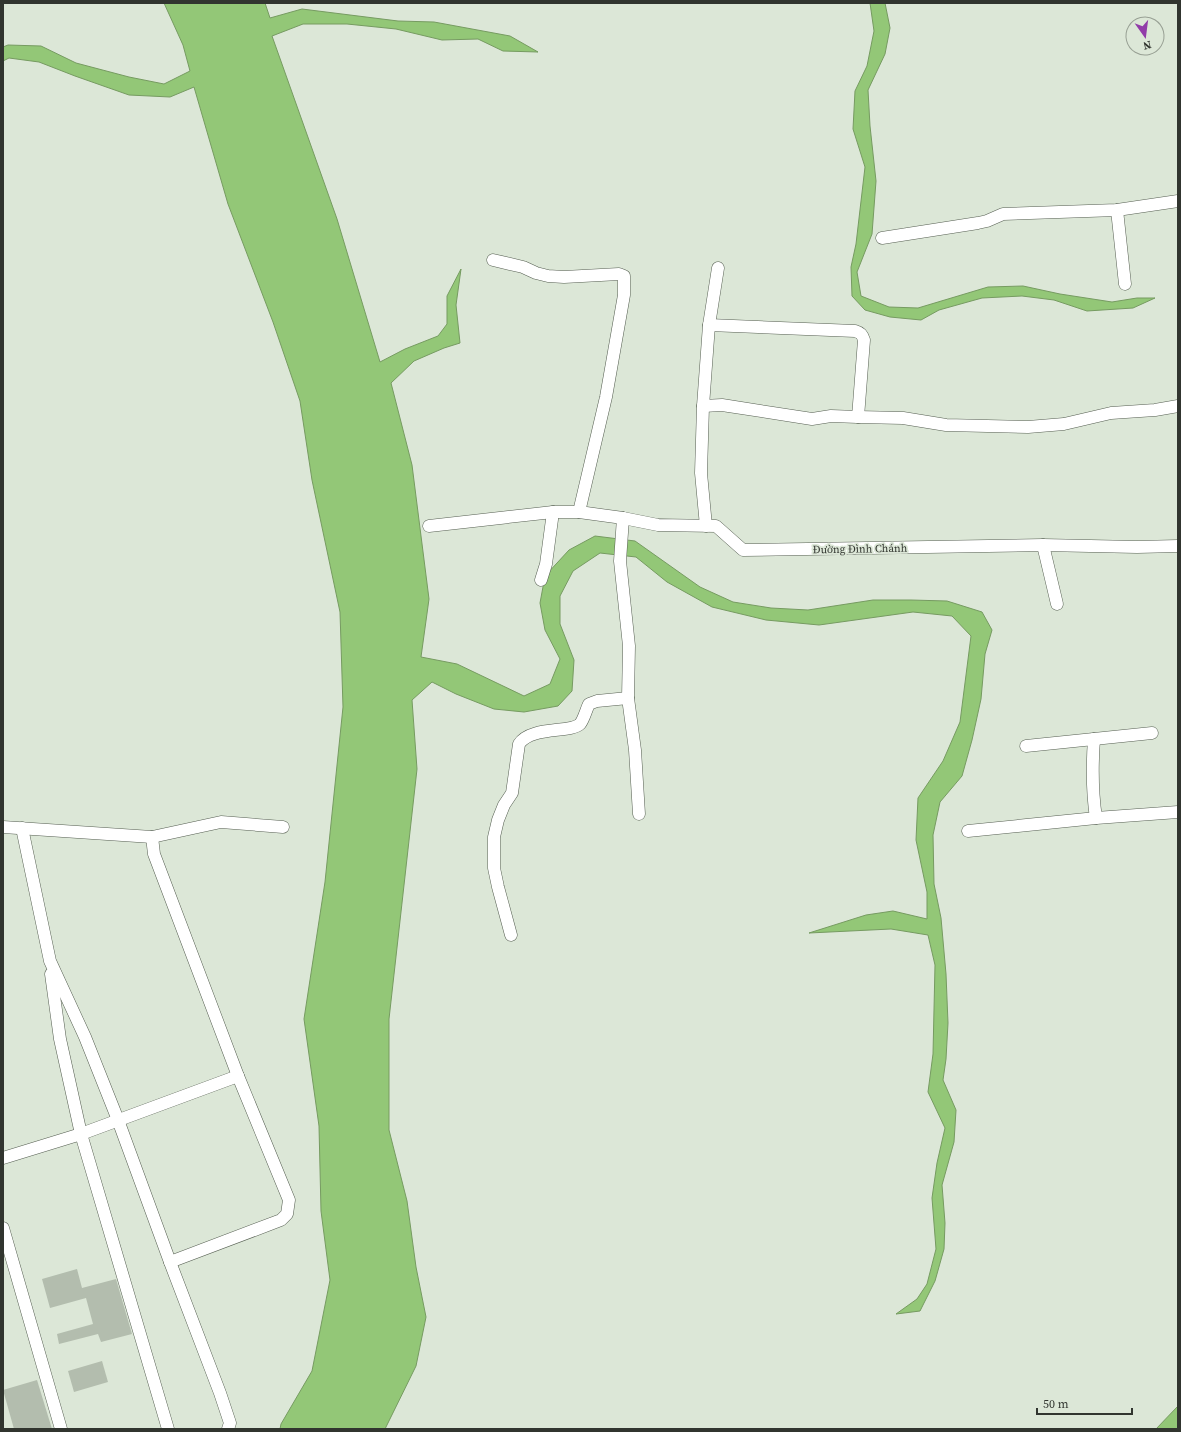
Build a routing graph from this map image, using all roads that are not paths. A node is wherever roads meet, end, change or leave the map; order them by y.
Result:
1 (1178, 201) edge
2 (1117, 210) junction
3 (882, 238) dead end
4 (493, 260) dead end
5 (718, 268) dead end
6 (1125, 284) dead end
7 (709, 325) junction
8 (703, 406) junction
9 (1178, 406) edge
10 (858, 416) junction
11 (553, 512) junction
12 (579, 512) junction
13 (623, 518) junction
14 (429, 526) dead end
15 (706, 526) junction
16 (1043, 545) junction
17 (1178, 546) edge
18 (541, 580) dead end
19 (1057, 604) dead end
20 (628, 698) junction
21 (1152, 733) dead end
22 (1094, 739) junction
23 (1026, 746) dead end
24 (1178, 812) edge
25 (639, 814) dead end
26 (1096, 818) junction
27 (3, 827) edge
28 (283, 827) dead end
29 (22, 828) junction
30 (968, 831) dead end
31 (152, 837) junction
32 (511, 935) dead end
33 (50, 961) junction
34 (238, 1076) junction
35 (118, 1120) junction
36 (80, 1134) junction
37 (3, 1158) edge
38 (3, 1228) edge
39 (170, 1262) junction
40 (61, 1429) edge
41 (168, 1429) edge
42 (228, 1429) edge

1 - 2 street
2 - 3 street
2 - 6 street
4 - 12 street
5 - 7 street
7 - 8 street
7 - 10 street
8 - 10 street
8 - 15 street
9 - 10 street
11 - 12 street, Đường Đình Chánh
11 - 14 street, Đường Đình Chánh
11 - 18 street
12 - 13 street, Đường Đình Chánh
13 - 15 street, Đường Đình Chánh
13 - 20 street
15 - 16 street, Đường Đình Chánh
16 - 17 street, Đường Đình Chánh
16 - 19 street
20 - 25 street
20 - 32 street
21 - 22 street
22 - 23 street
22 - 26 street
24 - 26 street
26 - 30 street
27 - 29 street
28 - 31 street
29 - 31 street
29 - 33 street
31 - 34 street
33 - 35 street
33 - 36 street
34 - 35 street
34 - 39 street
35 - 36 street
35 - 39 street
36 - 37 street
36 - 41 street
38 - 40 street
39 - 42 street

